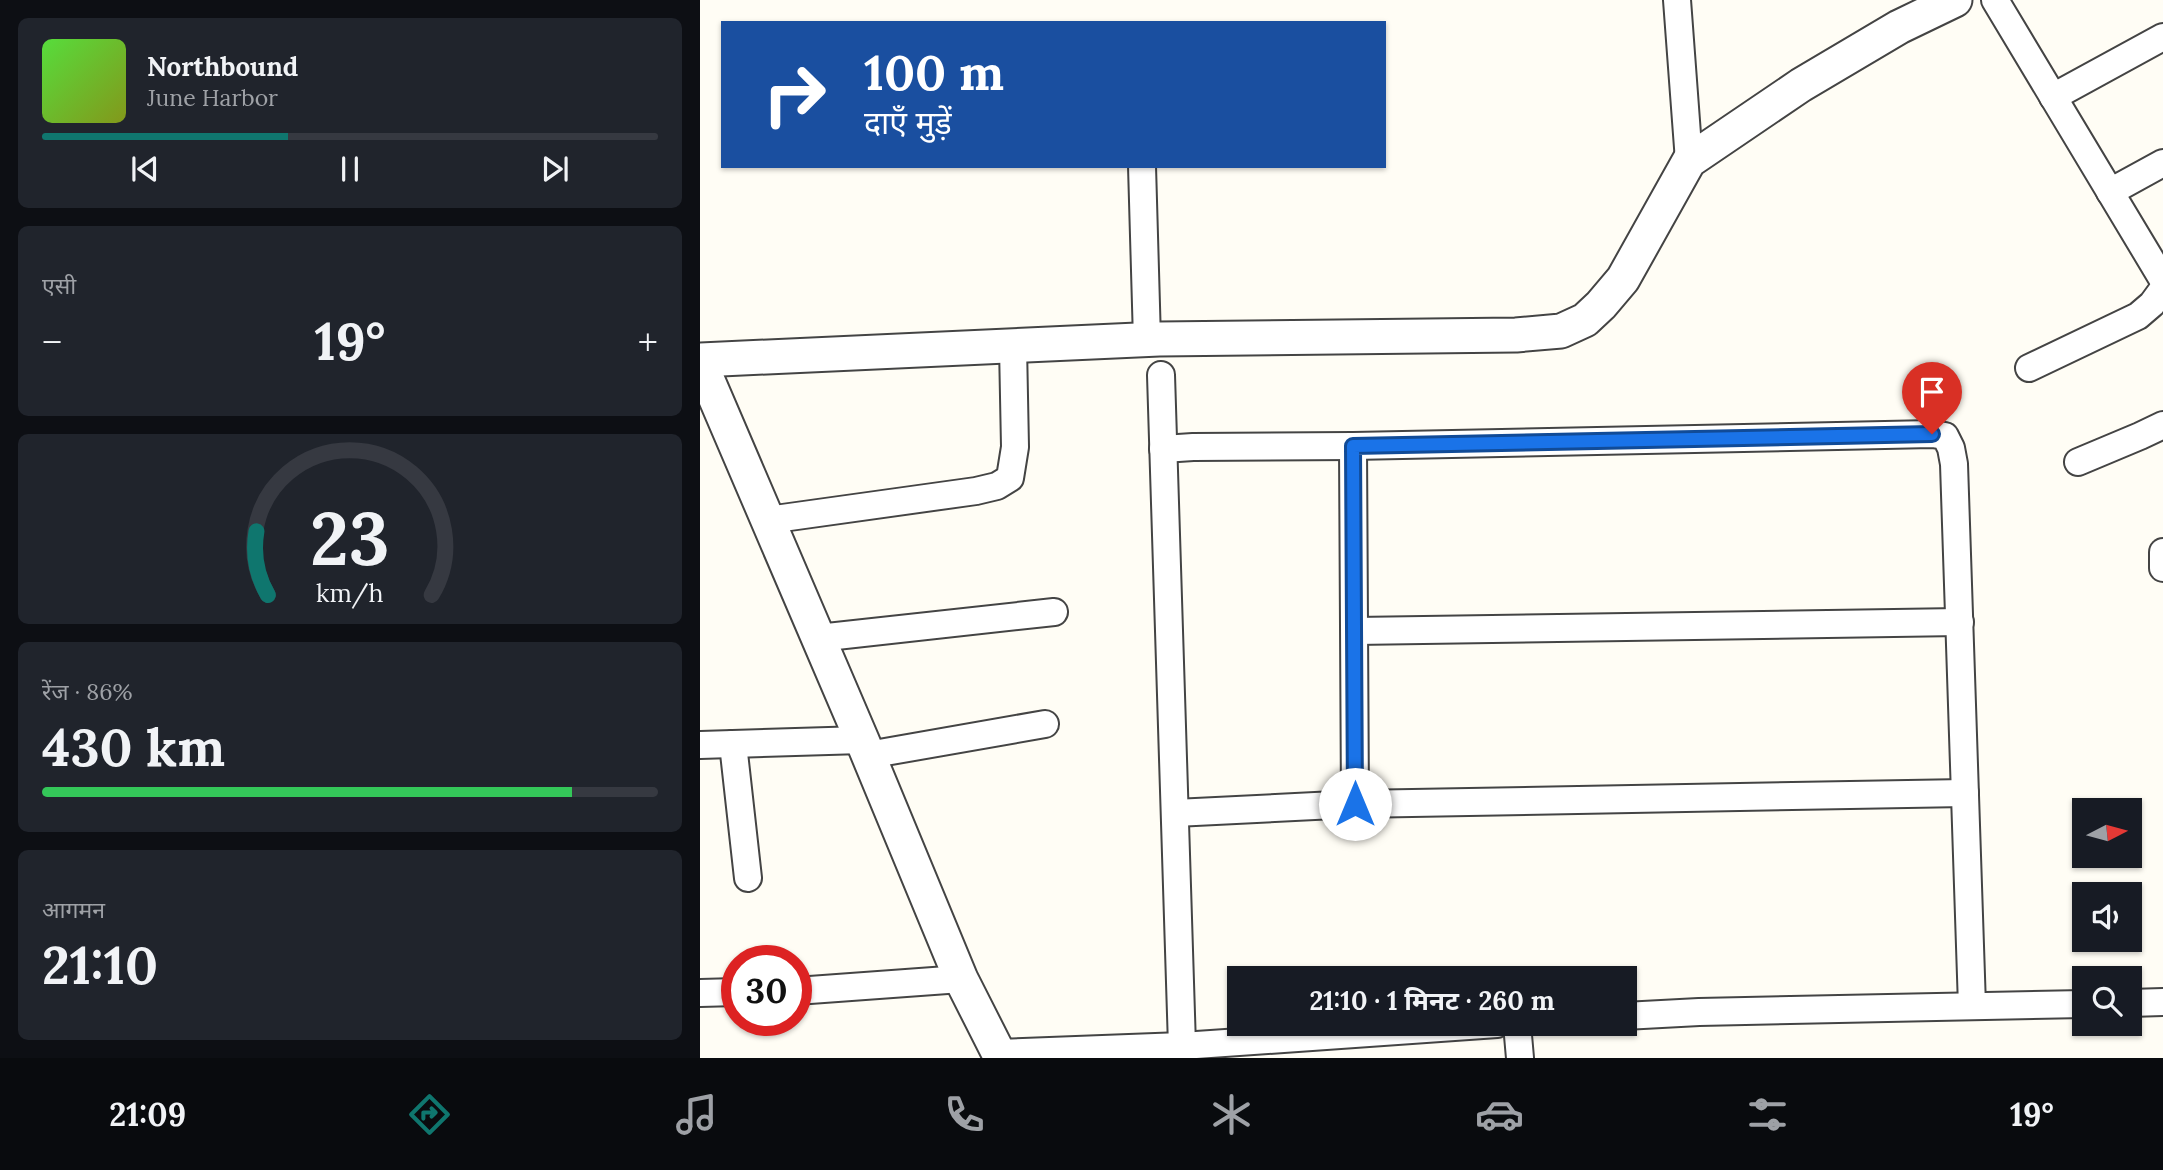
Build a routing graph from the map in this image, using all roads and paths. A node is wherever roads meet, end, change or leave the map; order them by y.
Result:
1 (1677, 0) edge
2 (1955, 0) edge
3 (1995, 0) edge
4 (2163, 37) edge
5 (2053, 97) junction
6 (1689, 161) junction
7 (2163, 163) edge
8 (1142, 168) edge
9 (2110, 192) junction
10 (2163, 280) edge
11 (2163, 289) edge
12 (1147, 340) junction
13 (1013, 346) junction
14 (700, 361) edge
15 (2029, 368) dead end
16 (1161, 375) dead end
17 (2163, 425) edge
18 (1353, 446) junction
19 (1163, 449) junction
20 (2078, 462) dead end
21 (768, 520) junction
22 (2163, 552) edge
23 (2163, 568) edge
24 (1054, 612) dead end
25 (1960, 622) junction
26 (1354, 631) junction
27 (818, 638) junction
28 (1045, 724) dead end
29 (733, 744) junction
30 (700, 745) edge
31 (865, 748) junction
32 (1965, 793) junction
33 (1355, 804) junction
34 (1175, 813) junction
35 (748, 878) dead end
36 (961, 979) junction
37 (812, 990) edge
38 (721, 992) edge
39 (700, 993) edge
40 (2163, 1002) edge
41 (2142, 1003) edge
42 (2072, 1004) edge
43 (1972, 1006) junction
44 (1637, 1015) edge
45 (1325, 1036) edge
46 (1518, 1036) edge
47 (1182, 1046) junction
48 (1000, 1055) edge
49 (1520, 1058) edge

1 - 6 street
2 - 6 street
3 - 5 street
4 - 5 street
5 - 9 street
6 - 12 street
7 - 9 street
8 - 12 street
9 - 10 street
11 - 15 street
12 - 13 street
13 - 14 street
13 - 21 street
14 - 21 street
16 - 19 street
17 - 20 street
18 - 19 street
18 - 25 street
18 - 26 street
19 - 34 street
21 - 27 street
22 - 23 street
24 - 27 street
25 - 26 street
25 - 32 street
26 - 33 street
27 - 31 street
28 - 31 street
29 - 30 street
29 - 31 street
29 - 35 street
31 - 36 street
32 - 33 street
32 - 43 street
33 - 34 street
34 - 47 street
36 - 37 street
36 - 48 street
38 - 39 street
40 - 41 street
42 - 43 street
43 - 44 street
45 - 47 street
46 - 49 street
47 - 48 street

